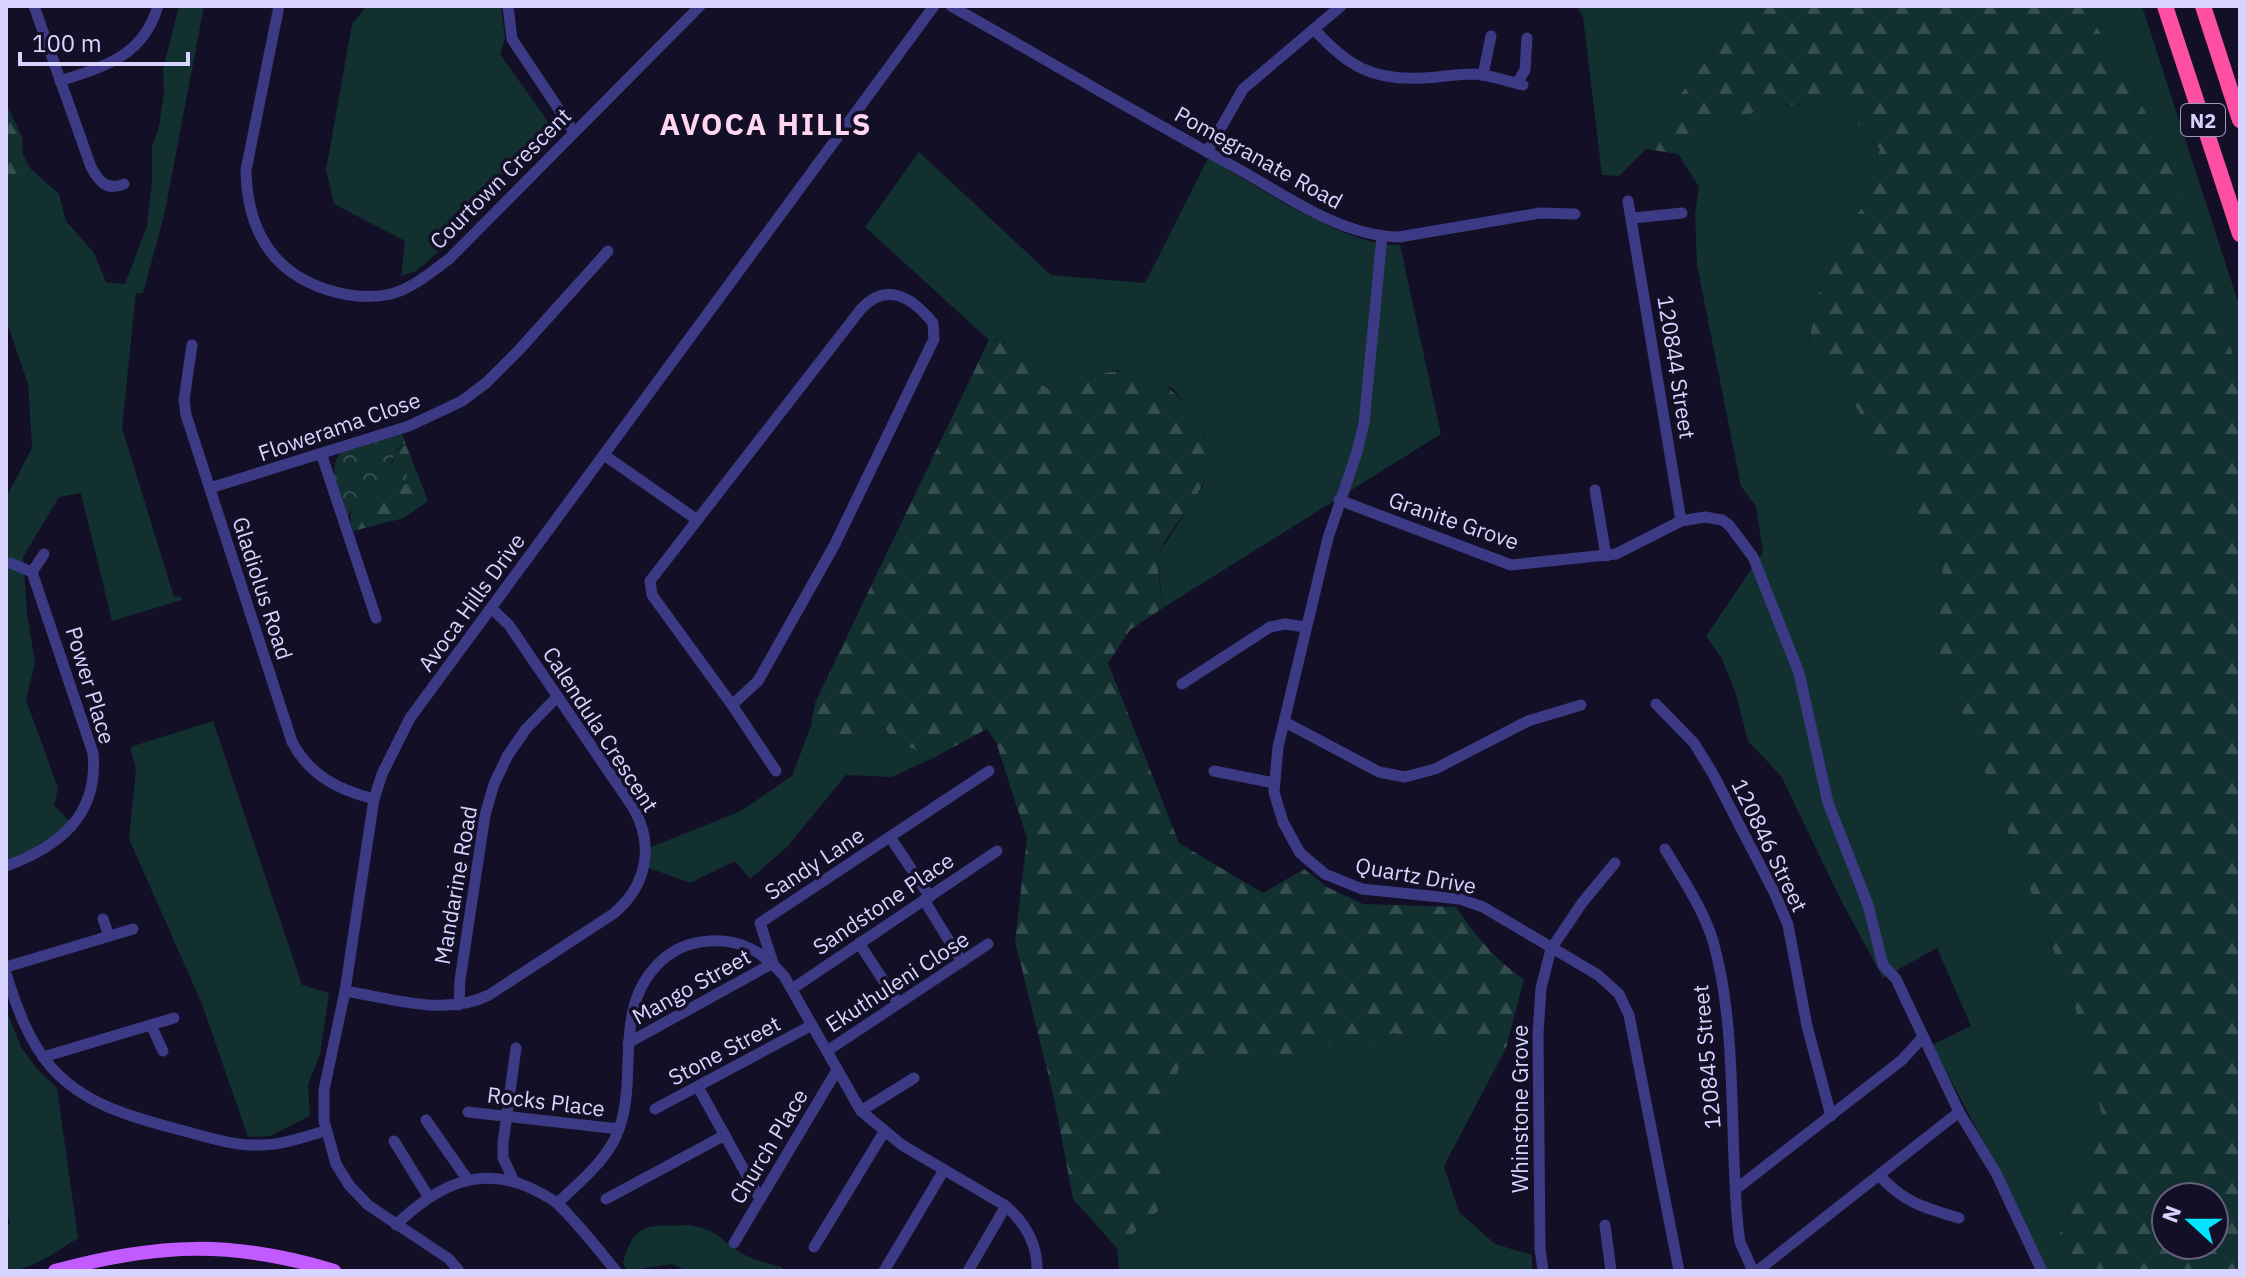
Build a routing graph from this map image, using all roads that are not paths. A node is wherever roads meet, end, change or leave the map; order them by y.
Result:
1 (34, 6) edge
2 (158, 6) edge
3 (279, 6) edge
4 (508, 6) edge
5 (700, 6) edge
6 (934, 6) edge
7 (951, 6) edge
8 (1341, 6) edge
9 (2165, 6) edge
10 (2203, 6) edge
11 (1314, 29) junction
12 (1491, 36) dead end
13 (1527, 38) dead end
14 (1483, 75) junction
15 (60, 81) junction
16 (2240, 120) edge
17 (574, 132) junction
18 (1207, 152) junction
19 (124, 184) dead end
20 (1628, 201) dead end
21 (1682, 213) dead end
22 (1575, 214) dead end
23 (1633, 218) junction
24 (2240, 234) edge
25 (1382, 237) junction
26 (608, 251) dead end
27 (192, 345) dead end
28 (604, 455) junction
29 (322, 456) junction
30 (210, 488) junction
31 (1595, 490) dead end
32 (1339, 500) junction
33 (696, 519) junction
34 (1681, 521) junction
35 (44, 554) dead end
36 (1606, 556) junction
37 (10, 563) dead end
38 (32, 572) junction
39 (491, 608) junction
40 (376, 618) dead end
41 (1305, 627) junction
42 (1182, 684) dead end
43 (557, 697) junction
44 (1656, 704) dead end
45 (732, 705) junction
46 (1581, 705) dead end
47 (1285, 722) junction
48 (776, 771) dead end
49 (989, 771) dead end
50 (1214, 771) dead end
51 (1274, 783) junction
52 (374, 799) junction
53 (890, 837) junction
54 (1665, 849) dead end
55 (997, 851) dead end
56 (1615, 863) dead end
57 (6, 866) edge
58 (927, 898) junction
59 (103, 919) dead end
60 (133, 929) dead end
61 (109, 936) junction
62 (859, 943) junction
63 (988, 944) dead end
64 (1551, 949) junction
65 (962, 962) junction
66 (773, 963) junction
67 (6, 967) edge
68 (6, 974) edge
69 (792, 989) junction
70 (345, 991) junction
71 (898, 1003) junction
72 (459, 1005) junction
73 (174, 1018) dead end
74 (151, 1025) junction
75 (812, 1025) junction
76 (1923, 1037) junction
77 (628, 1043) junction
78 (516, 1048) dead end
79 (163, 1051) dead end
80 (827, 1051) junction
81 (43, 1057) junction
82 (837, 1070) junction
83 (914, 1078) dead end
84 (698, 1087) junction
85 (655, 1109) dead end
86 (861, 1111) junction
87 (468, 1112) dead end
88 (1959, 1112) junction
89 (507, 1116) junction
90 (1831, 1116) junction
91 (426, 1120) dead end
92 (619, 1129) junction
93 (325, 1131) junction
94 (884, 1132) junction
95 (725, 1135) junction
96 (394, 1141) dead end
97 (944, 1170) junction
98 (1879, 1175) junction
99 (467, 1179) junction
100 (514, 1181) junction
101 (1736, 1189) junction
102 (428, 1196) junction
103 (606, 1199) dead end
104 (760, 1199) junction
105 (558, 1203) junction
106 (1006, 1206) junction
107 (1959, 1218) dead end
108 (396, 1225) junction
109 (1605, 1225) dead end
110 (734, 1243) dead end
111 (814, 1247) dead end
112 (55, 1271) edge
113 (334, 1271) edge
114 (459, 1271) edge
115 (616, 1271) edge
116 (884, 1271) edge
117 (968, 1271) edge
118 (1037, 1271) edge
119 (1543, 1271) edge
120 (1611, 1271) edge
121 (1679, 1271) edge
122 (1755, 1271) edge
123 (2042, 1271) edge

1 - 15 street
2 - 15 street
3 - 17 street, Courtown Crescent
4 - 17 street
5 - 17 street, Courtown Crescent
6 - 28 street, Avoca Hills Drive
7 - 18 street, Pomegranate Road
8 - 11 street
9 - 24 highway, N2
10 - 16 highway, N2
11 - 14 street
11 - 18 street
12 - 14 street
13 - 14 street
15 - 19 street
18 - 25 street, Pomegranate Road
20 - 23 street, 120844 Street
21 - 23 street
22 - 25 street, Pomegranate Road
23 - 34 street, 120844 Street
25 - 32 street, Quartz Drive
26 - 29 street, Flowerama Close
27 - 30 street, Gladiolus Road
28 - 33 street
28 - 39 street, Avoca Hills Drive
29 - 30 street, Flowerama Close
29 - 40 street
30 - 52 street, Gladiolus Road
31 - 36 street
32 - 36 street, Granite Grove
32 - 41 street, Quartz Drive
33 - 45 street
33 - 45 street
34 - 36 street, Granite Grove
34 - 76 street, Granite Grove
35 - 38 street
37 - 38 street
38 - 57 street, Power Place
39 - 43 street, Calendula Crescent
39 - 52 street, Avoca Hills Drive
41 - 42 street
41 - 47 street, Quartz Drive
43 - 72 street, Mandarine Road
43 - 72 street, Calendula Crescent
44 - 90 street, 120846 Street
45 - 48 street
46 - 47 street
47 - 51 street, Quartz Drive
49 - 53 street, Sandy Lane
50 - 51 street
51 - 64 street, Quartz Drive
52 - 70 street, Avoca Hills Drive
53 - 58 street, Sandy Lane
53 - 66 street, Sandy Lane
54 - 101 street, 120845 Street
55 - 58 street, Sandstone Place
56 - 64 street
58 - 62 street, Sandstone Place
58 - 65 street, Sandy Lane
59 - 61 street
60 - 61 street
61 - 67 street
62 - 69 street, Sandstone Place
62 - 71 street
63 - 65 street, Ekuthuleni Close
64 - 119 street, Whinstone Grove
64 - 121 street, Quartz Drive
65 - 71 street, Ekuthuleni Close
66 - 69 street
66 - 77 street, Mango Street
66 - 77 street
68 - 81 street
69 - 75 street
70 - 72 street, Calendula Crescent
70 - 93 street, Avoca Hills Drive
71 - 80 street, Ekuthuleni Close
73 - 74 street
74 - 79 street
74 - 81 street
75 - 80 street
75 - 84 street, Stone Street
76 - 88 street
76 - 90 street
77 - 92 street
78 - 89 street
80 - 82 street
81 - 93 street
82 - 86 street
82 - 104 street, Church Place
83 - 86 street
84 - 85 street, Stone Street
84 - 95 street
86 - 94 street
87 - 89 street, Rocks Place
88 - 98 street
88 - 123 street
89 - 92 street, Rocks Place
89 - 100 street
90 - 101 street
91 - 99 street
92 - 105 street
93 - 108 street, Avoca Hills Drive
94 - 97 street
94 - 111 street
95 - 103 street
95 - 104 street
96 - 102 street
97 - 106 street
97 - 116 street
98 - 107 street
98 - 122 street
99 - 100 street
99 - 102 street
100 - 105 street
101 - 122 street, 120845 Street
102 - 108 street
104 - 110 street, Church Place
105 - 115 street
106 - 117 street
106 - 118 street
108 - 114 street, Avoca Hills Drive
109 - 120 street
112 - 113 main road

